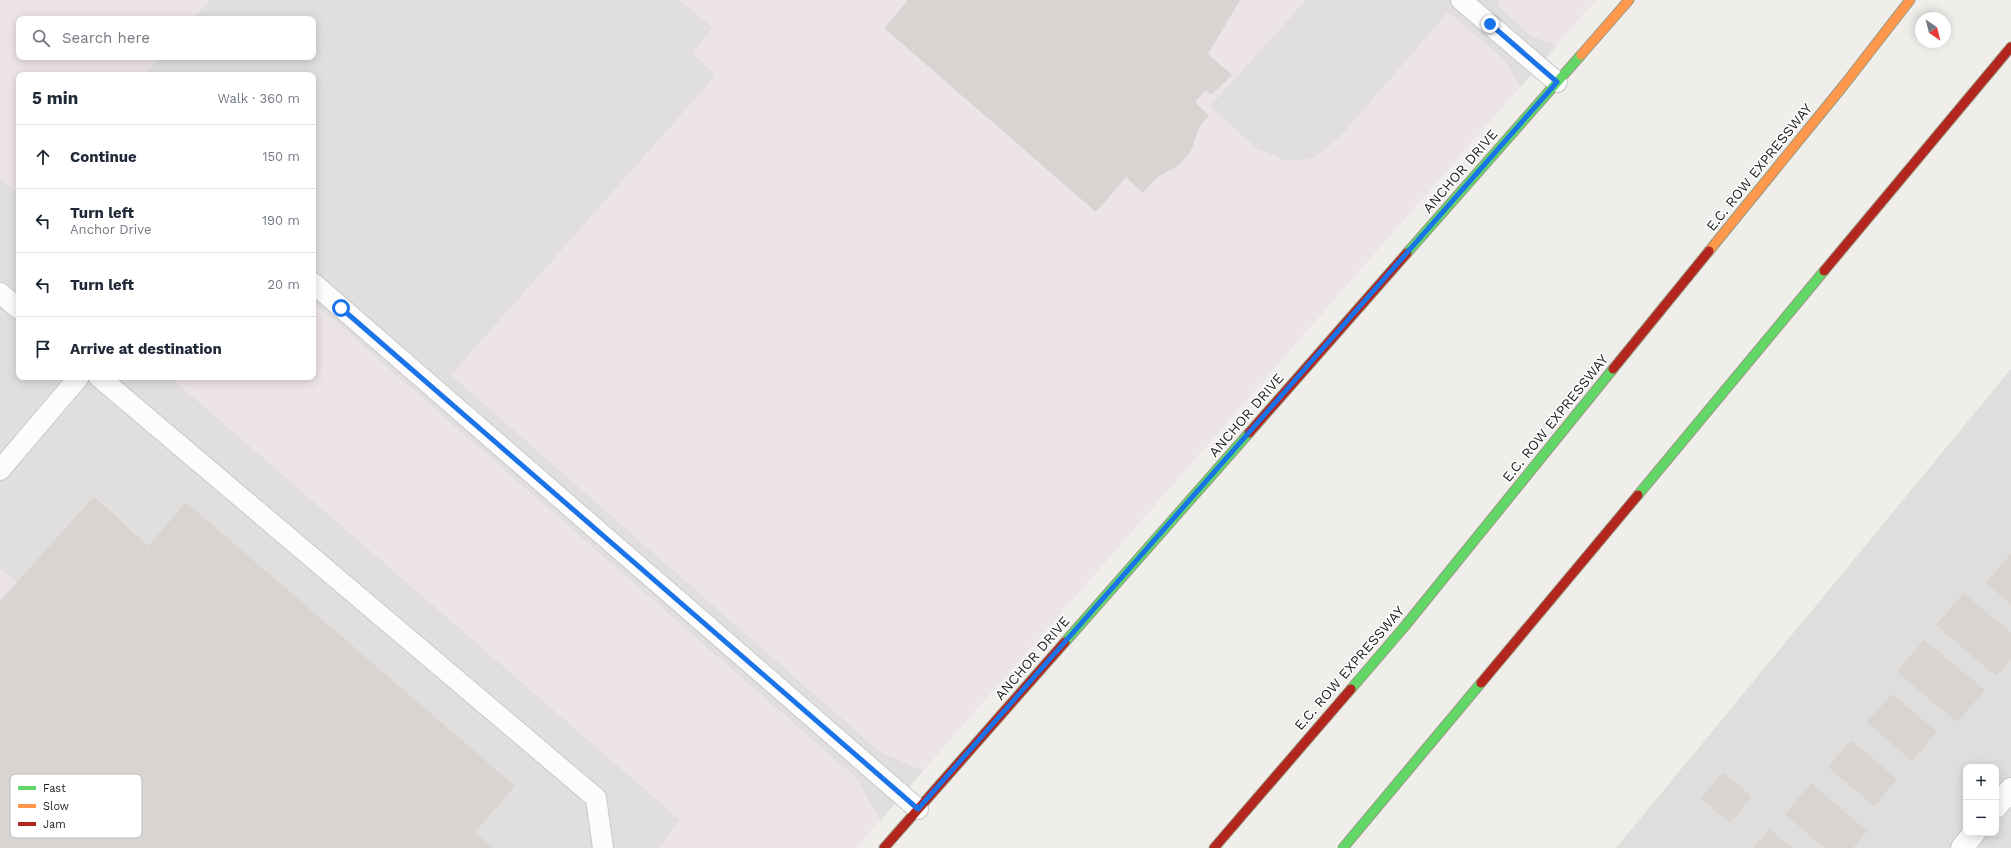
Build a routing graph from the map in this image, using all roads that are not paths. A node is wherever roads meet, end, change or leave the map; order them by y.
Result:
1 (1461, 0) edge
2 (1629, 0) edge
3 (1910, 0) edge
4 (2011, 48) edge
5 (1557, 82) junction
6 (316, 286) edge
7 (0, 293) edge
8 (16, 307) edge
9 (76, 380) edge
10 (103, 380) edge
11 (0, 470) edge
12 (2011, 789) edge
13 (1999, 803) edge
14 (918, 809) junction
15 (1972, 836) edge
16 (603, 848) edge
17 (884, 848) edge
18 (1214, 848) edge
19 (1343, 848) edge
20 (1962, 848) edge

1 - 5 lane
2 - 5 main road, ANCHOR DRIVE
3 - 18 main road, E.C. ROW EXPRESSWAY
4 - 19 main road
5 - 14 main road, ANCHOR DRIVE
6 - 14 lane
7 - 8 lane
9 - 11 lane
10 - 16 lane
12 - 13 street
14 - 17 main road, ANCHOR DRIVE
15 - 20 street

